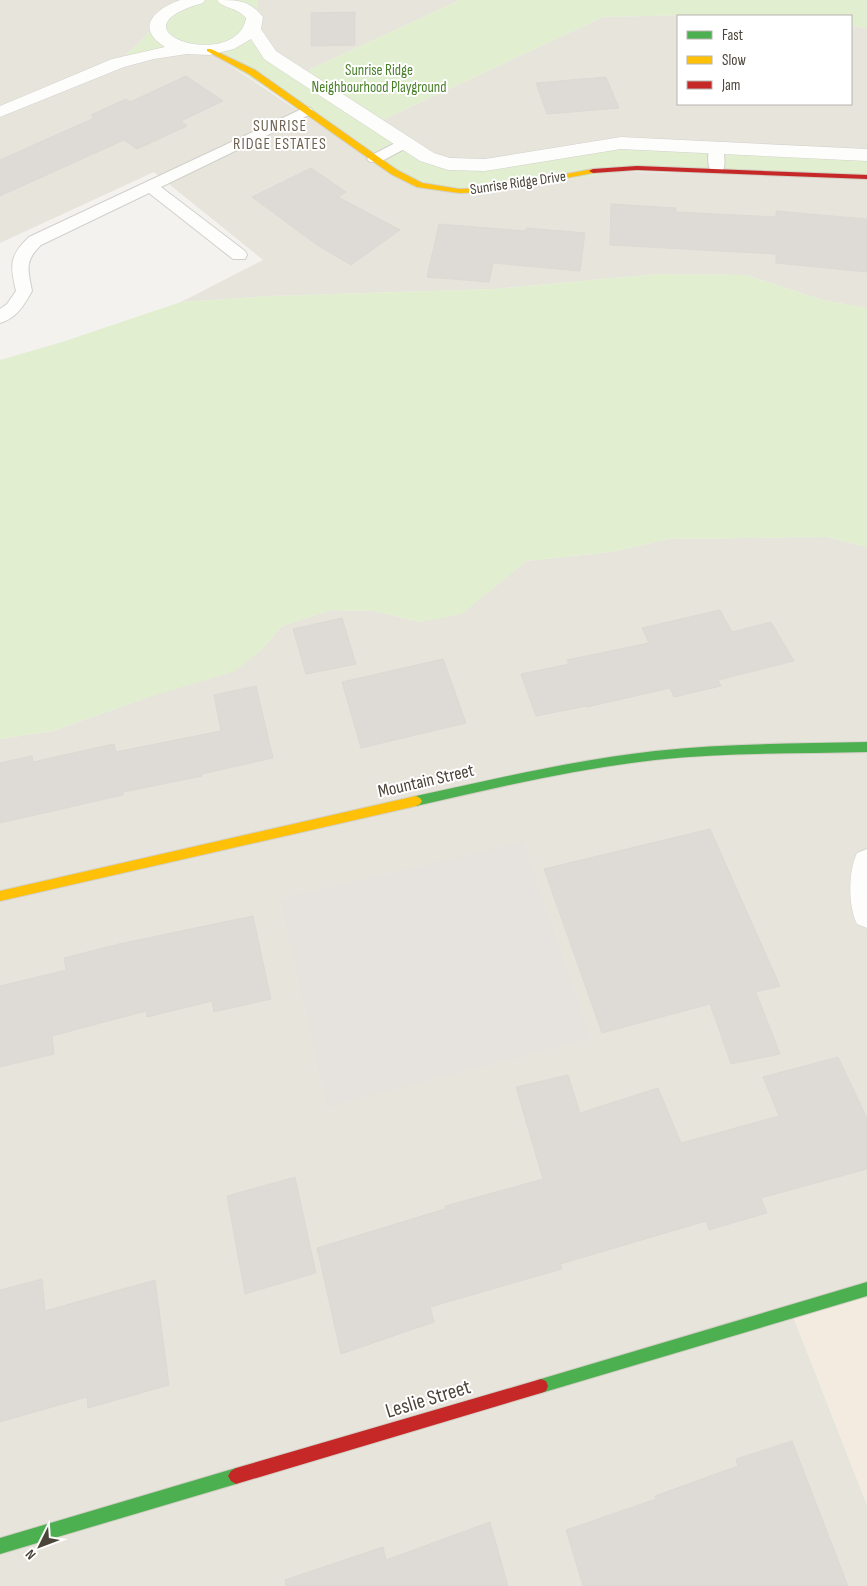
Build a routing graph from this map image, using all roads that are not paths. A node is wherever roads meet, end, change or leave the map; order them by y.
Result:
1 (197, 0) edge
2 (225, 0) edge
3 (254, 15) edge
4 (157, 25) junction
5 (186, 49) junction
6 (210, 50) junction
7 (118, 63) junction
8 (306, 111) junction
9 (0, 112) edge
10 (405, 143) junction
11 (716, 147) junction
12 (867, 155) edge
13 (375, 159) junction
14 (717, 170) junction
15 (867, 177) edge
16 (150, 186) junction
17 (239, 255) dead end
18 (0, 317) edge
19 (867, 747) edge
20 (867, 862) edge
21 (0, 896) edge
22 (867, 915) edge
23 (867, 1289) edge
24 (0, 1546) edge

1 - 4 street
2 - 3 street
3 - 6 street
3 - 10 street, Sunrise Ridge Drive
4 - 5 street
4 - 7 street
5 - 6 street
5 - 7 street
6 - 8 street, Sunrise Ridge Drive
7 - 9 street
8 - 13 street, Sunrise Ridge Drive
8 - 16 lane
10 - 11 street, Sunrise Ridge Drive
10 - 13 lane
11 - 12 street, Sunrise Ridge Drive
11 - 14 lane
13 - 14 street, Sunrise Ridge Drive
14 - 15 street, Sunrise Ridge Drive
16 - 17 lane
16 - 18 lane
19 - 21 street, Mountain Street
20 - 22 street
23 - 24 street, Leslie Street

